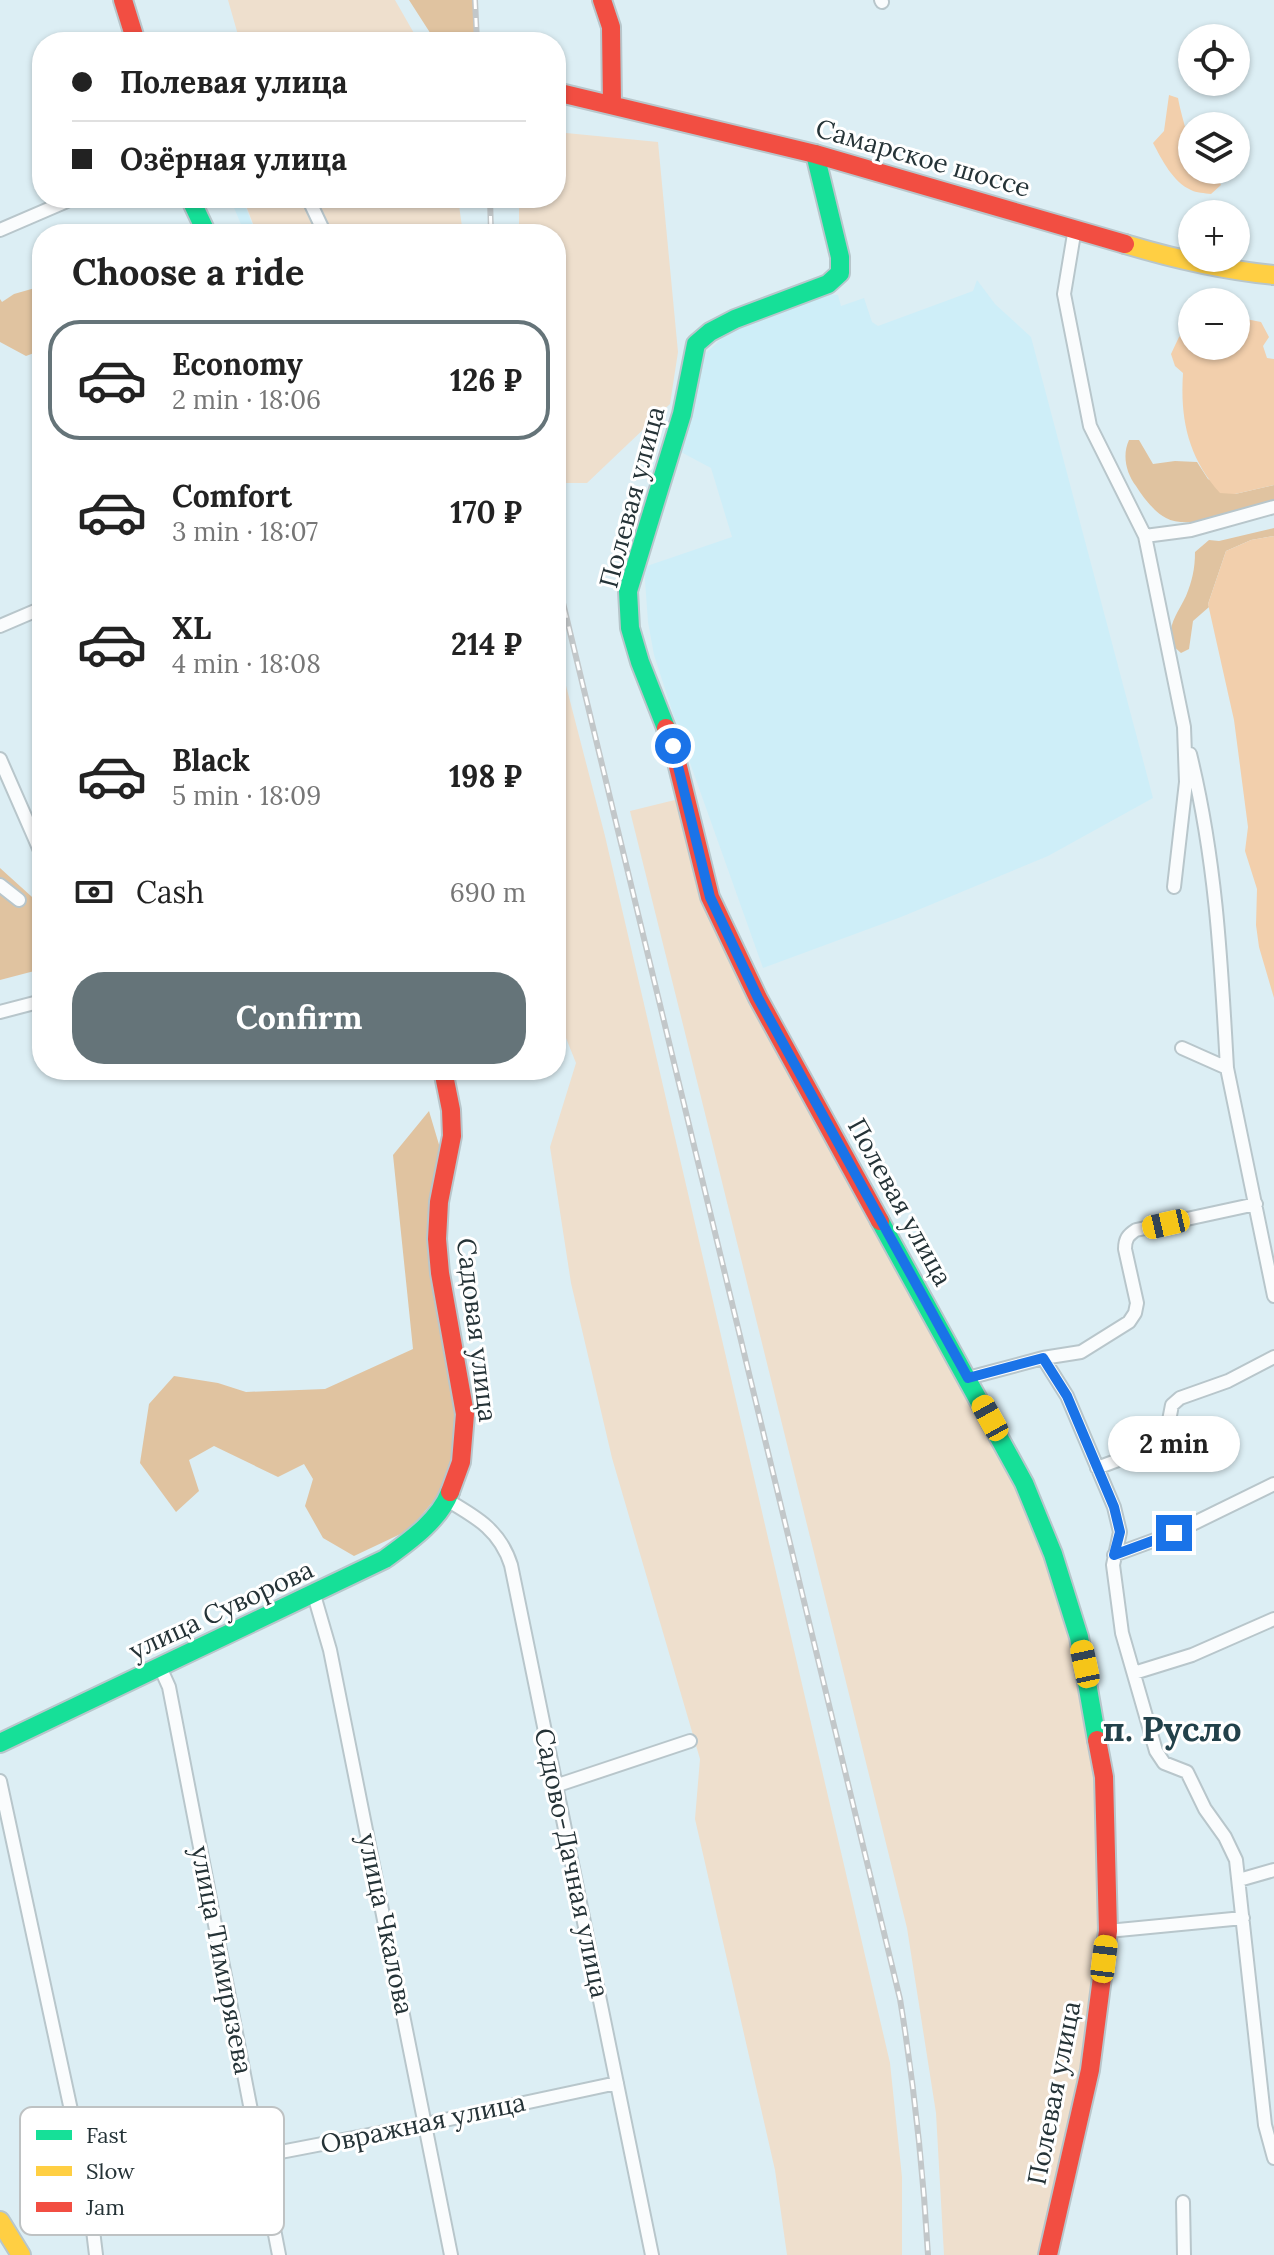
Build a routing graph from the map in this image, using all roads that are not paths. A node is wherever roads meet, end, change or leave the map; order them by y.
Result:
1 (123, 0) edge
2 (602, 0) edge
3 (133, 32) edge
4 (566, 94) edge
5 (612, 105) junction
6 (815, 154) junction
7 (51, 208) edge
8 (1075, 228) junction
9 (0, 230) edge
10 (1274, 275) edge
11 (1274, 507) edge
12 (1145, 536) junction
13 (32, 612) edge
14 (0, 626) edge
15 (1184, 727) junction
16 (0, 759) edge
17 (32, 832) edge
18 (0, 885) edge
19 (1174, 887) dead end
20 (19, 900) dead end
21 (32, 1004) edge
22 (0, 1012) edge
23 (1182, 1048) dead end
24 (1227, 1068) junction
25 (445, 1080) edge
26 (1256, 1204) junction
27 (1274, 1296) edge
28 (1274, 1357) edge
29 (1043, 1358) junction
30 (968, 1378) junction
31 (1097, 1468) junction
32 (1274, 1484) edge
33 (447, 1500) junction
34 (1114, 1555) junction
35 (314, 1595) junction
36 (1274, 1619) edge
37 (160, 1667) junction
38 (1134, 1673) junction
39 (690, 1741) dead end
40 (0, 1743) edge
41 (0, 1781) edge
42 (558, 1785) junction
43 (1274, 1870) edge
44 (1239, 1880) junction
45 (1243, 1918) junction
46 (1108, 1931) junction
47 (617, 2083) junction
48 (70, 2107) edge
49 (250, 2107) edge
50 (426, 2124) junction
51 (284, 2151) edge
52 (1274, 2158) edge
53 (1183, 2202) dead end
54 (0, 2221) edge
55 (94, 2235) edge
56 (275, 2235) edge
57 (21, 2255) edge
58 (96, 2255) edge
59 (279, 2255) edge
60 (451, 2255) edge
61 (652, 2255) edge
62 (1048, 2255) edge
63 (1184, 2255) edge

1 - 3 street
2 - 5 street
4 - 5 street, Самарское шоссе
5 - 6 street, Самарское шоссе
6 - 8 street, Самарское шоссе
6 - 30 street, Полевая улица
7 - 9 street
8 - 10 street, Самарское шоссе
8 - 12 street
11 - 12 street
12 - 15 street
13 - 14 street
15 - 19 street
15 - 24 street
16 - 17 street
18 - 20 street
21 - 22 street
23 - 24 street
24 - 26 street
25 - 33 street, Садовая улица
26 - 27 street
26 - 29 street
28 - 31 street
29 - 30 street
29 - 31 street
30 - 46 street, Полевая улица
31 - 34 street
32 - 34 street
33 - 35 street, улица Суворова
33 - 42 street, Садово-Дачная улица
34 - 38 street
35 - 37 street, улица Суворова
35 - 50 street, улица Чкалова
36 - 38 street
37 - 40 street, улица Суворова
37 - 49 street, улица Тимирязева
38 - 44 street
39 - 42 street
41 - 48 street
42 - 47 street, Садово-Дачная улица
43 - 44 street
44 - 45 street
45 - 46 street
45 - 52 street
46 - 62 street, Полевая улица
47 - 50 street, Овражная улица
47 - 61 street, Садово-Дачная улица
50 - 51 street, Овражная улица
50 - 60 street, улица Чкалова
53 - 63 street
54 - 57 street
55 - 58 street
56 - 59 street, улица Тимирязева

